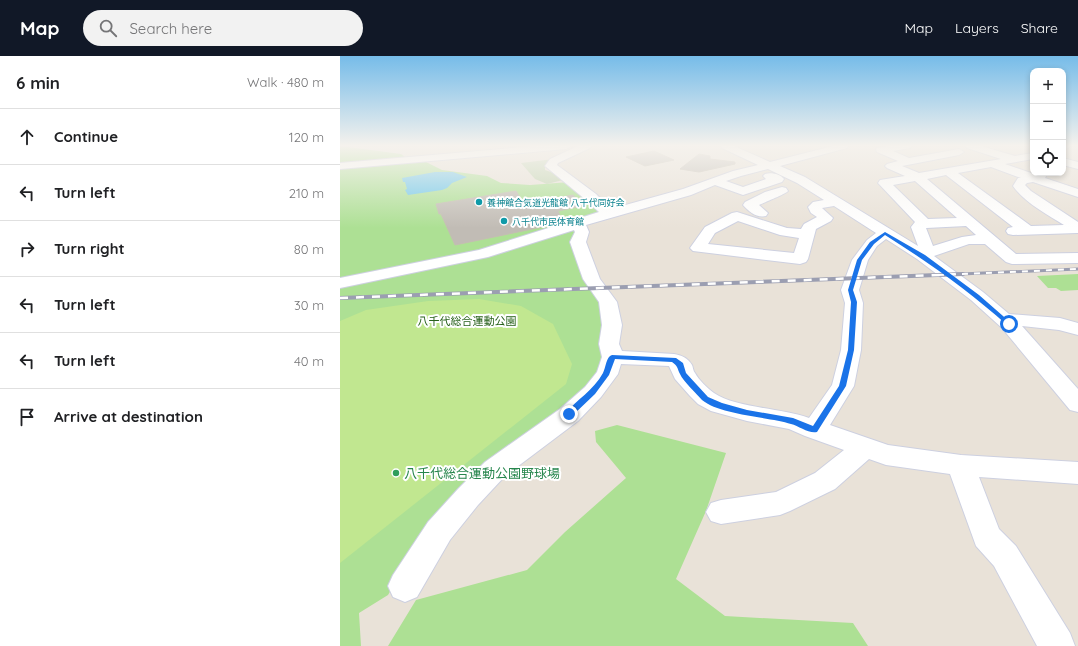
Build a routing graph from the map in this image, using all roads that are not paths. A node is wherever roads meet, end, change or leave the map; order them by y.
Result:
1 (561, 174) edge
2 (751, 174) edge
3 (773, 174) edge
4 (779, 174) edge
5 (910, 174) edge
6 (939, 174) edge
7 (951, 174) edge
8 (1021, 174) edge
9 (1038, 176) edge
10 (918, 177) junction
11 (1032, 177) junction
12 (714, 181) junction
13 (805, 183) junction
14 (1078, 193) edge
15 (835, 197) junction
16 (761, 213) dead end
17 (608, 214) junction
18 (578, 223) junction
19 (924, 223) junction
20 (1078, 228) edge
21 (1027, 230) junction
22 (980, 231) junction
23 (885, 233) junction
24 (807, 234) junction
25 (1078, 258) edge
26 (340, 283) edge
27 (1003, 319) junction
28 (1078, 329) edge
29 (612, 357) junction
30 (1078, 404) edge
31 (814, 430) junction
32 (864, 448) junction
33 (960, 465) junction
34 (1078, 473) edge
35 (721, 512) dead end
36 (405, 586) dead end
37 (1057, 646) edge

1 - 17 street
2 - 12 street
3 - 12 street
4 - 13 street
5 - 10 street
6 - 10 street
7 - 21 street
8 - 11 street
9 - 11 street
10 - 19 street
10 - 22 street
11 - 14 street
11 - 20 street
12 - 17 street
13 - 15 street
13 - 16 street
15 - 23 street
15 - 24 street
17 - 18 street
18 - 26 street
18 - 29 street
19 - 22 street
19 - 22 street
20 - 21 street
21 - 22 street
22 - 25 street
23 - 27 street
23 - 31 street
24 - 24 street
27 - 28 street
27 - 30 street
29 - 31 street
29 - 36 street
31 - 32 street
32 - 33 street
32 - 35 street
33 - 34 street
33 - 37 street

